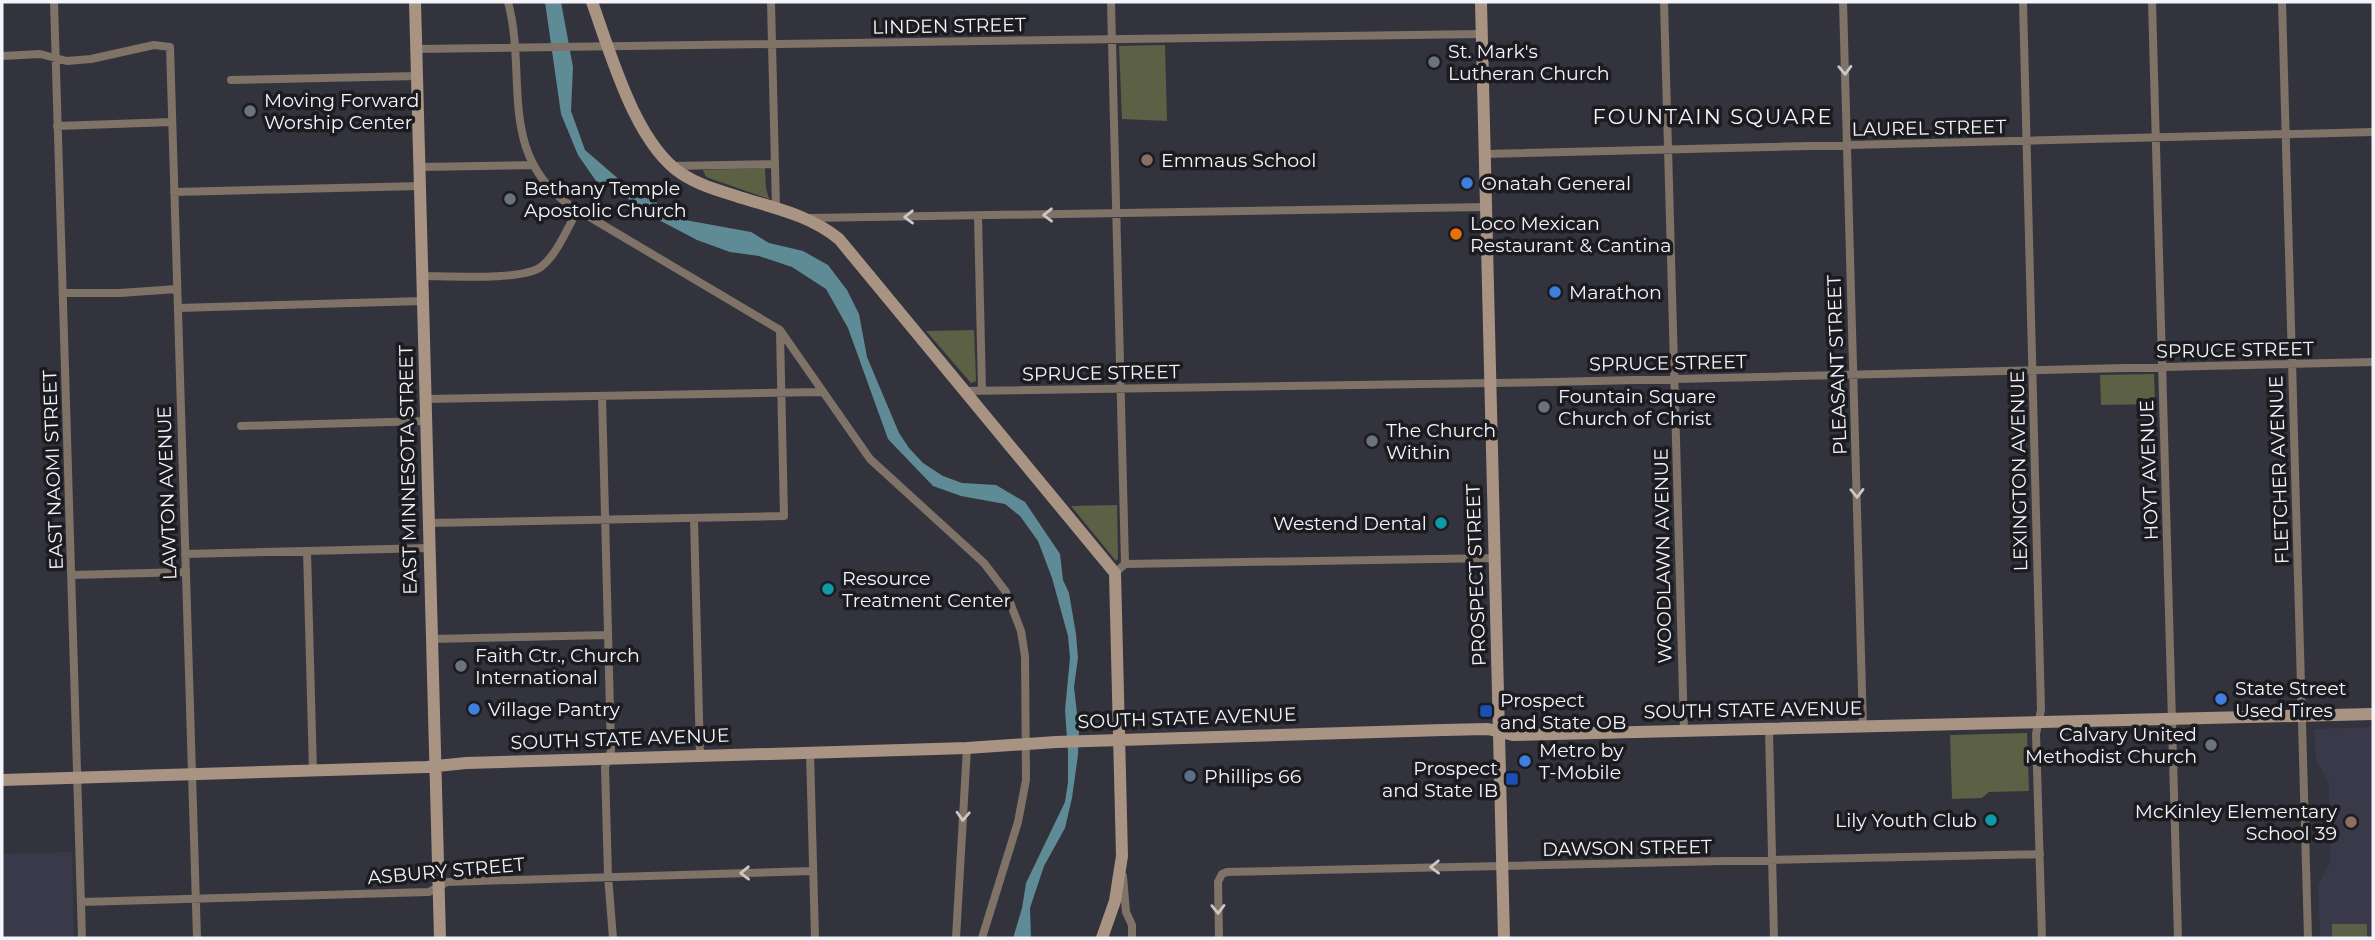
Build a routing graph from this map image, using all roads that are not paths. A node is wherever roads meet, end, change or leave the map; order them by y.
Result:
1 (54, 2) edge
2 (415, 2) edge
3 (508, 2) edge
4 (592, 2) edge
5 (771, 2) edge
6 (1111, 2) edge
7 (1481, 2) edge
8 (1664, 2) edge
9 (1843, 2) edge
10 (2023, 2) edge
11 (2152, 2) edge
12 (2282, 2) edge
13 (1482, 34) junction
14 (1112, 39) junction
15 (772, 45) junction
16 (608, 47) junction
17 (515, 48) junction
18 (417, 49) junction
19 (2, 56) edge
20 (56, 58) junction
21 (418, 76) junction
22 (231, 80) dead end
23 (172, 122) junction
24 (57, 126) junction
25 (2373, 132) edge
26 (2286, 135) junction
27 (2156, 138) junction
28 (2026, 141) junction
29 (1847, 145) junction
30 (1668, 150) junction
31 (1485, 154) junction
32 (775, 164) junction
33 (532, 165) junction
34 (672, 166) junction
35 (420, 167) junction
36 (420, 186) junction
37 (174, 191) junction
38 (1486, 207) junction
39 (776, 208) junction
40 (578, 210) junction
41 (1116, 213) junction
42 (978, 216) junction
43 (810, 218) junction
44 (423, 276) junction
45 (177, 289) junction
46 (63, 293) junction
47 (423, 301) junction
48 (178, 308) junction
49 (780, 330) junction
50 (2373, 362) edge
51 (2292, 364) junction
52 (2162, 367) junction
53 (2032, 370) junction
54 (1854, 375) junction
55 (1674, 379) junction
56 (1490, 382) junction
57 (1121, 388) junction
58 (982, 390) junction
59 (964, 391) junction
60 (822, 392) junction
61 (781, 393) junction
62 (602, 396) junction
63 (426, 399) junction
64 (426, 421) junction
65 (241, 426) dead end
66 (694, 518) junction
67 (606, 519) junction
68 (429, 523) junction
69 (430, 548) junction
70 (307, 551) junction
71 (185, 554) junction
72 (1495, 558) junction
73 (1120, 568) junction
74 (186, 572) junction
75 (72, 575) junction
76 (608, 635) junction
77 (432, 639) junction
78 (2373, 715) edge
79 (2302, 716) junction
80 (2172, 719) junction
81 (2038, 722) junction
82 (1863, 728) junction
83 (1769, 730) junction
84 (1684, 731) junction
85 (1500, 732) junction
86 (1119, 740) junction
87 (1026, 744) junction
88 (967, 748) junction
89 (810, 752) junction
90 (700, 756) junction
91 (608, 758) junction
92 (435, 766) junction
93 (313, 771) junction
94 (192, 774) junction
95 (77, 777) junction
96 (2, 780) edge
97 (2040, 854) junction
98 (1122, 856) junction
99 (1772, 860) junction
100 (1503, 866) junction
101 (813, 872) junction
102 (608, 876) junction
103 (438, 887) junction
104 (195, 899) junction
105 (81, 902) junction
106 (82, 938) edge
107 (197, 938) edge
108 (440, 938) edge
109 (613, 938) edge
110 (815, 938) edge
111 (956, 938) edge
112 (982, 938) edge
113 (1102, 938) edge
114 (1132, 938) edge
115 (1219, 938) edge
116 (1504, 938) edge
117 (1774, 938) edge
118 (2042, 938) edge
119 (2178, 938) edge
120 (2308, 938) edge

1 - 20 street, EAST NAOMI STREET
2 - 18 street, EAST MINNESOTA STREET
3 - 17 street
4 - 16 street
5 - 15 street
6 - 14 street
7 - 13 street, PROSPECT STREET
8 - 30 street, WOODLAWN AVENUE
9 -> 29 street, PLEASANT STREET
10 - 28 street, LEXINGTON AVENUE
11 - 27 street, HOYT AVENUE
12 - 26 street, FLETCHER AVENUE
13 - 14 street, LINDEN STREET
13 - 31 street, PROSPECT STREET
14 - 15 street, LINDEN STREET
14 - 41 street
15 - 16 street, LINDEN STREET
15 - 32 street
16 - 17 street, LINDEN STREET
16 - 34 street
17 - 18 street, LINDEN STREET
17 - 33 street
18 - 21 street, EAST MINNESOTA STREET
19 - 20 street
20 - 23 street, LAWTON AVENUE
20 - 24 street, EAST NAOMI STREET
21 - 22 street
21 - 35 street, EAST MINNESOTA STREET
23 - 24 street
23 - 37 street, LAWTON AVENUE
24 - 46 street, EAST NAOMI STREET
25 - 26 street, LAUREL STREET
26 - 27 street, LAUREL STREET
26 - 51 street, FLETCHER AVENUE
27 - 28 street, LAUREL STREET
27 - 52 street, HOYT AVENUE
28 - 29 street, LAUREL STREET
28 - 53 street, LEXINGTON AVENUE
29 - 30 street, LAUREL STREET
29 - 54 street, PLEASANT STREET
30 - 31 street, LAUREL STREET
30 - 55 street, WOODLAWN AVENUE
31 - 38 street, PROSPECT STREET
32 - 34 street
32 - 39 street
33 - 35 street
33 - 40 street
34 - 39 street
35 - 36 street, EAST MINNESOTA STREET
36 - 37 street
36 - 44 street, EAST MINNESOTA STREET
37 - 45 street, LAWTON AVENUE
38 - 41 street
38 - 56 street, PROSPECT STREET
39 - 43 street
40 - 44 street
40 - 49 street
41 -> 42 street
41 - 57 street
42 -> 43 street
42 - 58 street
43 - 59 street
44 - 47 street, EAST MINNESOTA STREET
45 - 46 street
45 - 48 street, LAWTON AVENUE
46 - 75 street, EAST NAOMI STREET
47 - 48 street
47 - 63 street, EAST MINNESOTA STREET
48 - 71 street, LAWTON AVENUE
49 - 60 street
49 - 61 street
50 - 51 street, SPRUCE STREET
51 - 52 street, SPRUCE STREET
51 - 79 street, FLETCHER AVENUE
52 - 53 street, SPRUCE STREET
52 - 80 street, HOYT AVENUE
53 - 54 street, SPRUCE STREET
53 - 81 street, LEXINGTON AVENUE
54 - 55 street, SPRUCE STREET
54 -> 82 street, PLEASANT STREET
55 - 56 street, SPRUCE STREET
55 - 84 street, WOODLAWN AVENUE
56 - 57 street, SPRUCE STREET
56 - 72 street, PROSPECT STREET
57 - 58 street, SPRUCE STREET
57 - 73 street
58 - 59 street, SPRUCE STREET
59 - 73 street
60 - 61 street
60 - 87 street
61 - 62 street
61 - 66 street
62 - 63 street
62 - 67 street
63 - 64 street, EAST MINNESOTA STREET
64 - 65 street
64 - 68 street, EAST MINNESOTA STREET
66 - 67 street
66 - 90 street
67 - 68 street
67 - 76 street
68 - 69 street, EAST MINNESOTA STREET
69 - 70 street
69 - 77 street, EAST MINNESOTA STREET
70 - 71 street
70 - 93 street
71 - 74 street, LAWTON AVENUE
72 - 73 street
72 - 85 street, PROSPECT STREET
73 - 86 street
74 - 75 street
74 - 94 street, LAWTON AVENUE
75 - 95 street, EAST NAOMI STREET
76 - 77 street
76 - 91 street
77 - 92 street, EAST MINNESOTA STREET
78 - 79 street, SOUTH STATE AVENUE
79 - 80 street, SOUTH STATE AVENUE
79 - 120 street, FLETCHER AVENUE
80 - 81 street, SOUTH STATE AVENUE
80 - 119 street, HOYT AVENUE
81 - 82 street, SOUTH STATE AVENUE
81 - 97 street, LEXINGTON AVENUE
82 - 83 street, SOUTH STATE AVENUE
83 - 84 street, SOUTH STATE AVENUE
83 - 99 street
84 - 85 street, SOUTH STATE AVENUE
85 - 86 street, SOUTH STATE AVENUE
85 - 100 street, PROSPECT STREET
86 - 87 street, SOUTH STATE AVENUE
86 - 98 street
87 - 88 street, SOUTH STATE AVENUE
87 - 112 street
88 - 89 street, SOUTH STATE AVENUE
88 -> 111 street
89 - 90 street, SOUTH STATE AVENUE
89 - 101 street
90 - 91 street, SOUTH STATE AVENUE
91 - 92 street, SOUTH STATE AVENUE
91 - 102 street
92 - 93 street, SOUTH STATE AVENUE
92 - 103 street, EAST MINNESOTA STREET
93 - 94 street, SOUTH STATE AVENUE
94 - 95 street, SOUTH STATE AVENUE
94 - 104 street, LAWTON AVENUE
95 - 96 street, SOUTH STATE AVENUE
95 - 105 street, EAST NAOMI STREET
97 - 99 street, DAWSON STREET
97 - 118 street, LEXINGTON AVENUE
98 - 113 street
98 - 114 street
99 - 100 street, DAWSON STREET
99 - 117 street
100 -> 115 street, DAWSON STREET
100 - 116 street, PROSPECT STREET
101 -> 102 street, ASBURY STREET
101 - 110 street
102 - 103 street, ASBURY STREET
102 - 109 street
103 - 104 street, ASBURY STREET
103 - 108 street, EAST MINNESOTA STREET
104 - 105 street, ASBURY STREET
104 - 107 street, LAWTON AVENUE
105 - 106 street, EAST NAOMI STREET

